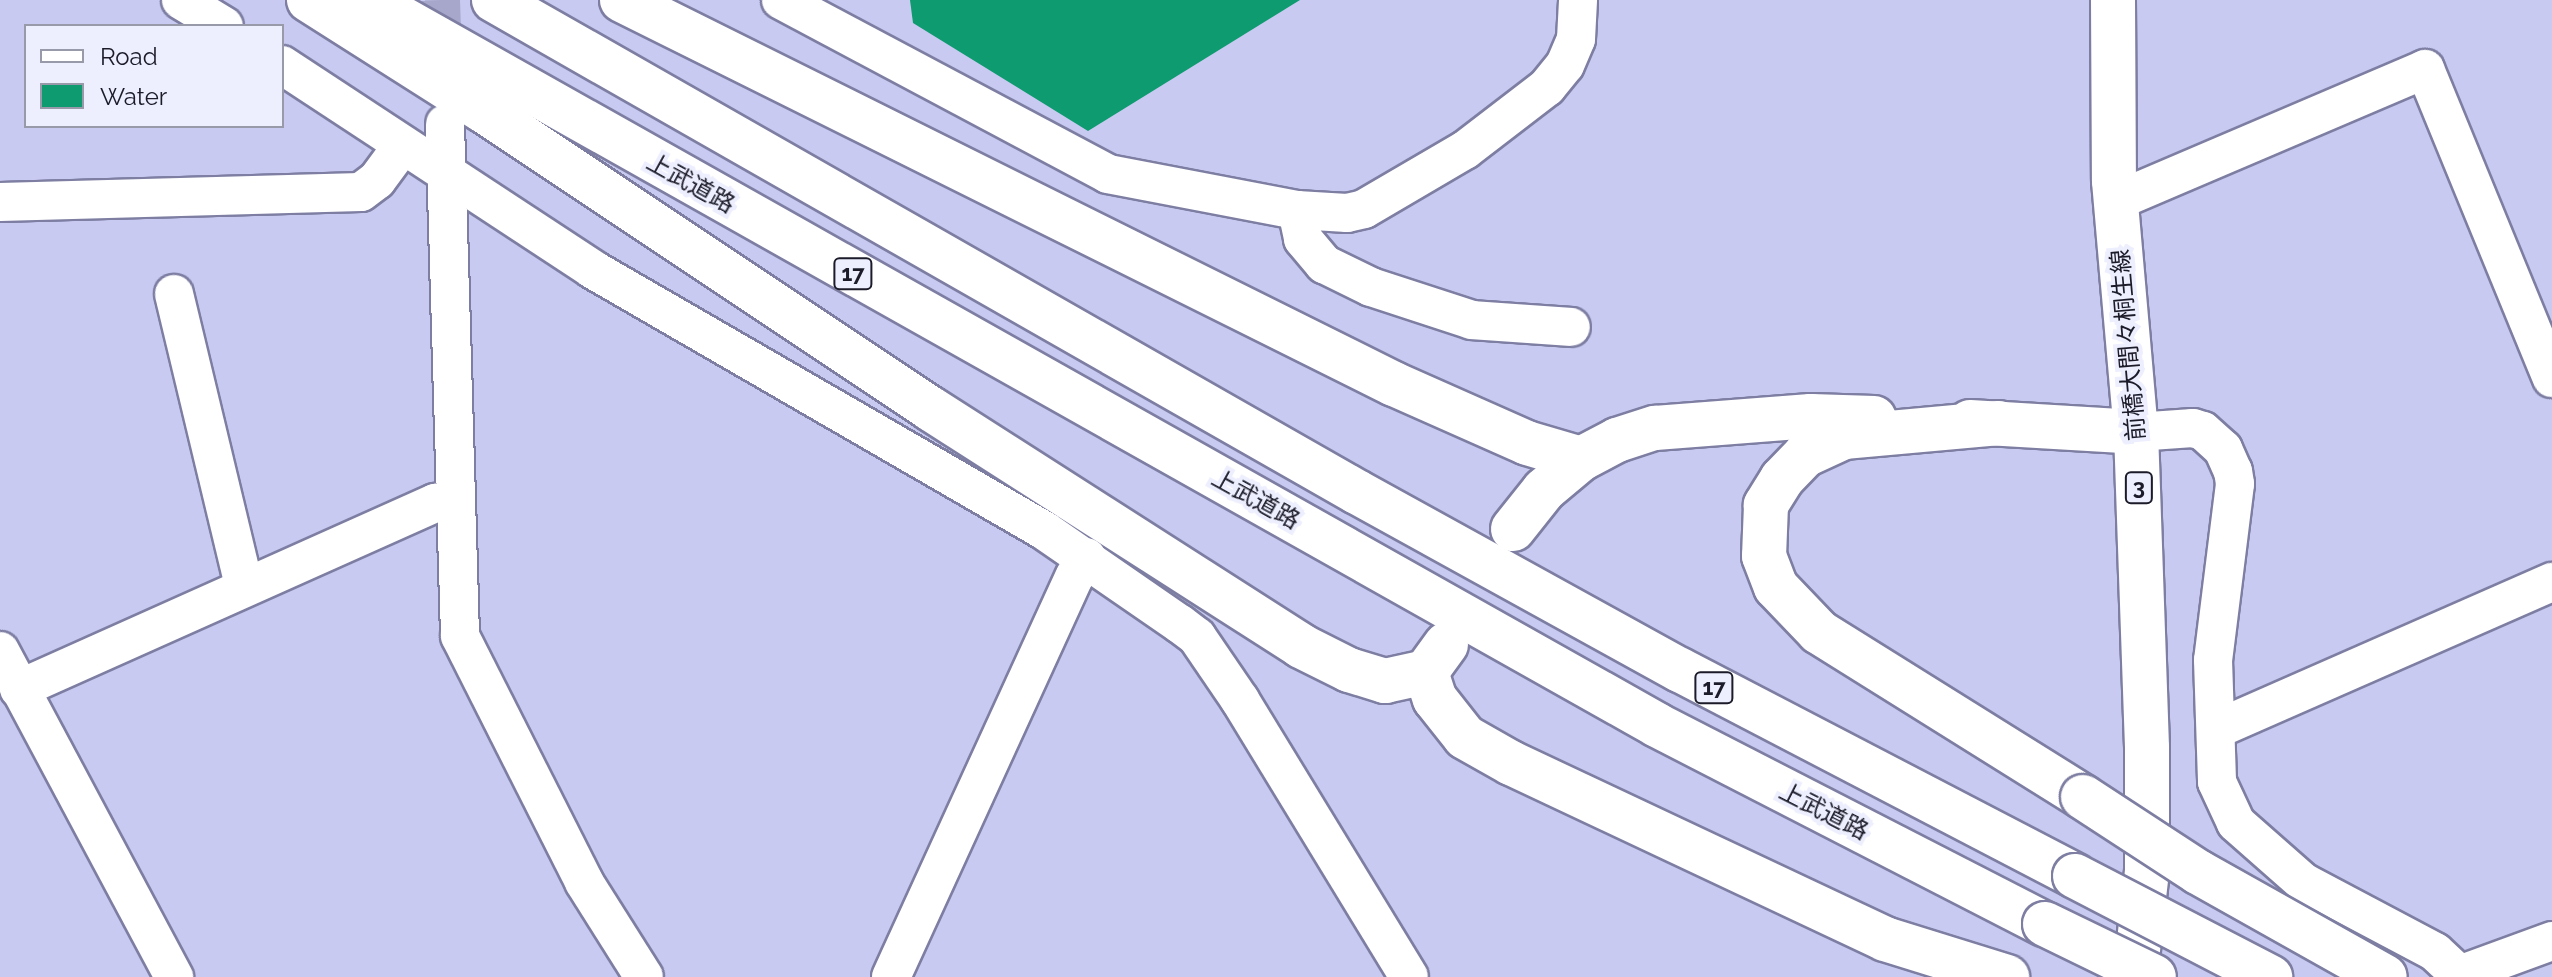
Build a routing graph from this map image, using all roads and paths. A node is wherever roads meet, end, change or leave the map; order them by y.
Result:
1 (181, 0) edge
2 (309, 0) edge
3 (369, 0) edge
4 (494, 0) edge
5 (622, 0) edge
6 (781, 0) edge
7 (1578, 0) edge
8 (2113, 0) edge
9 (826, 11) edge
10 (221, 24) edge
11 (284, 66) edge
12 (445, 124) dead end
13 (402, 146) junction
14 (447, 175) junction
15 (2116, 201) junction
16 (0, 202) edge
17 (1297, 210) junction
18 (174, 294) dead end
19 (1571, 327) dead end
20 (2552, 378) edge
21 (1999, 423) junction
22 (2136, 432) junction
23 (1581, 459) junction
24 (455, 500) junction
25 (1513, 529) tunnel mouth
26 (1087, 557) junction
27 (2552, 582) edge
28 (244, 586) junction
29 (0, 651) edge
30 (19, 689) junction
31 (2217, 729) junction
32 (2552, 941) edge
33 (2460, 976) edge
34 (174, 977) edge
35 (644, 977) edge
36 (891, 977) edge
37 (1409, 977) edge
38 (2007, 977) edge
39 (2135, 977) edge
40 (2154, 977) edge
41 (2270, 977) edge
42 (2385, 977) edge

1 - 10 street
2 - 38 main road
3 - 40 main road, 上武道路 / 17, bridge
4 - 41 main road, 17, bridge
5 - 23 main road
6 - 9 street
7 - 17 street
8 - 15 main road, 前橋大間々桐生線 / 3
9 - 17 street
11 - 13 street
12 - 14 street
13 - 14 street
13 - 16 street
14 - 24 street
14 - 26 street
15 - 20 street
15 - 22 main road, 前橋大間々桐生線 / 3
17 - 19 street
18 - 28 street
21 - 22 main road
21 - 23 main road
21 - 42 main road, bridge
22 - 31 street
22 - 39 main road, 前橋大間々桐生線 / 3
23 - 25 main road
24 - 28 street
24 - 35 street
26 - 36 street
26 - 37 street
27 - 31 street
28 - 30 street
29 - 30 street
30 - 34 street
31 - 33 street
32 - 33 street

